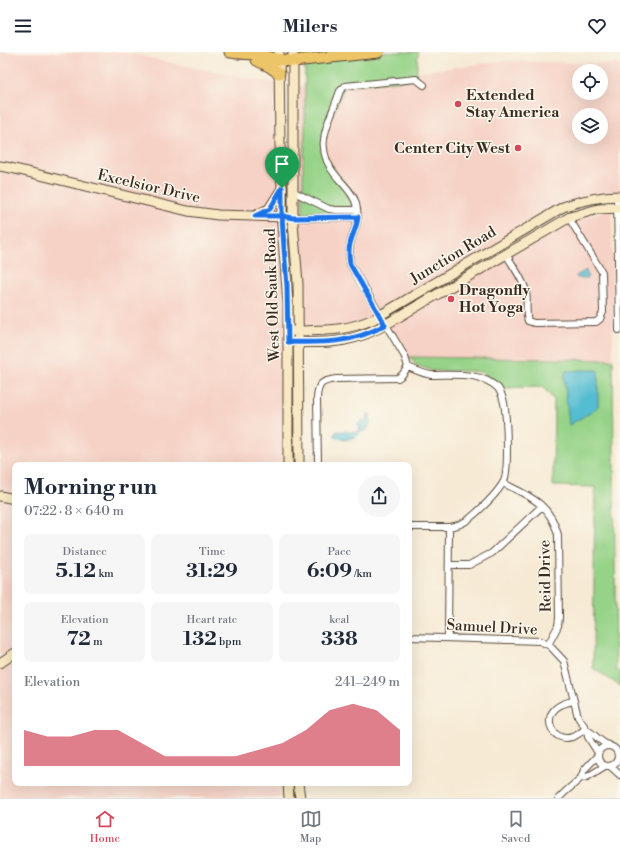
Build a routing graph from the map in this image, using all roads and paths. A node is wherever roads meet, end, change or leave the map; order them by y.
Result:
1 (378, 52) edge
2 (236, 53) edge
3 (279, 56) edge
4 (293, 57) edge
5 (279, 73) junction
6 (424, 85) dead end
7 (0, 166) edge
8 (282, 188) junction
9 (294, 192) junction
10 (619, 196) edge
11 (619, 208) edge
12 (357, 210) junction
13 (255, 216) junction
14 (282, 216) junction
15 (358, 217) junction
16 (570, 217) junction
17 (293, 218) junction
18 (506, 254) junction
19 (380, 315) junction
20 (385, 325) junction
21 (618, 330) dead end
22 (288, 331) junction
23 (298, 331) junction
24 (288, 342) junction
25 (299, 342) junction
26 (408, 367) junction
27 (288, 462) edge
28 (299, 462) edge
29 (318, 462) edge
30 (503, 483) junction
31 (0, 496) edge
32 (12, 498) edge
33 (542, 506) junction
34 (412, 527) edge
35 (449, 527) junction
36 (449, 565) junction
37 (412, 637) edge
38 (448, 638) junction
39 (548, 645) junction
40 (12, 655) edge
41 (0, 663) edge
42 (573, 700) junction
43 (586, 730) junction
44 (620, 742) edge
45 (610, 746) junction
46 (598, 754) junction
47 (619, 758) edge
48 (608, 766) junction
49 (620, 775) edge
50 (581, 778) junction
51 (288, 786) edge
52 (298, 786) edge
53 (289, 798) edge
54 (300, 798) edge
55 (560, 798) edge

1 - 4 highway
2 - 3 highway
2 - 5 highway
3 - 4 highway
3 - 5 street, West Old Sauk Road
4 - 9 street, West Old Sauk Road
5 - 8 street, West Old Sauk Road
6 - 12 street
7 - 13 street, Excelsior Drive
8 - 13 street
8 - 14 street, West Old Sauk Road
9 - 12 street
9 - 17 street, West Old Sauk Road
10 - 11 street
10 - 19 street, Junction Road
11 - 16 street, Junction Road
11 - 21 street
12 - 15 street
13 - 14 street, Excelsior Drive
14 - 17 street, Excelsior Drive
14 - 22 street, West Old Sauk Road
15 - 17 street
15 - 19 street
16 - 18 street, Junction Road
16 - 18 street
17 - 23 street, West Old Sauk Road
18 - 20 street, Junction Road
19 - 20 street
19 - 23 street, Junction Road
20 - 25 street, Junction Road
20 - 26 street
22 - 23 street, Junction Road
22 - 24 street, West Old Sauk Road
23 - 25 street, West Old Sauk Road
24 - 25 street, Junction Road
24 - 27 street, West Old Sauk Road
25 - 28 street, West Old Sauk Road
26 - 29 street
26 - 30 street
30 - 33 street, Reid Drive
30 - 35 street
31 - 32 street
33 - 36 street
33 - 39 street, Reid Drive
34 - 35 street
35 - 36 street
36 - 38 street
37 - 38 street, Samuel Drive
38 - 39 street, Samuel Drive
39 - 42 street, Samuel Drive
40 - 41 street
42 - 43 street, Samuel Drive
42 - 43 street
43 - 45 street, Samuel Drive
43 - 46 street, Samuel Drive
44 - 45 street
45 - 46 street
45 - 47 street
46 - 48 street
46 - 50 street
47 - 48 street
48 - 49 street
48 - 50 street
50 - 55 street
51 - 53 street
52 - 54 street

